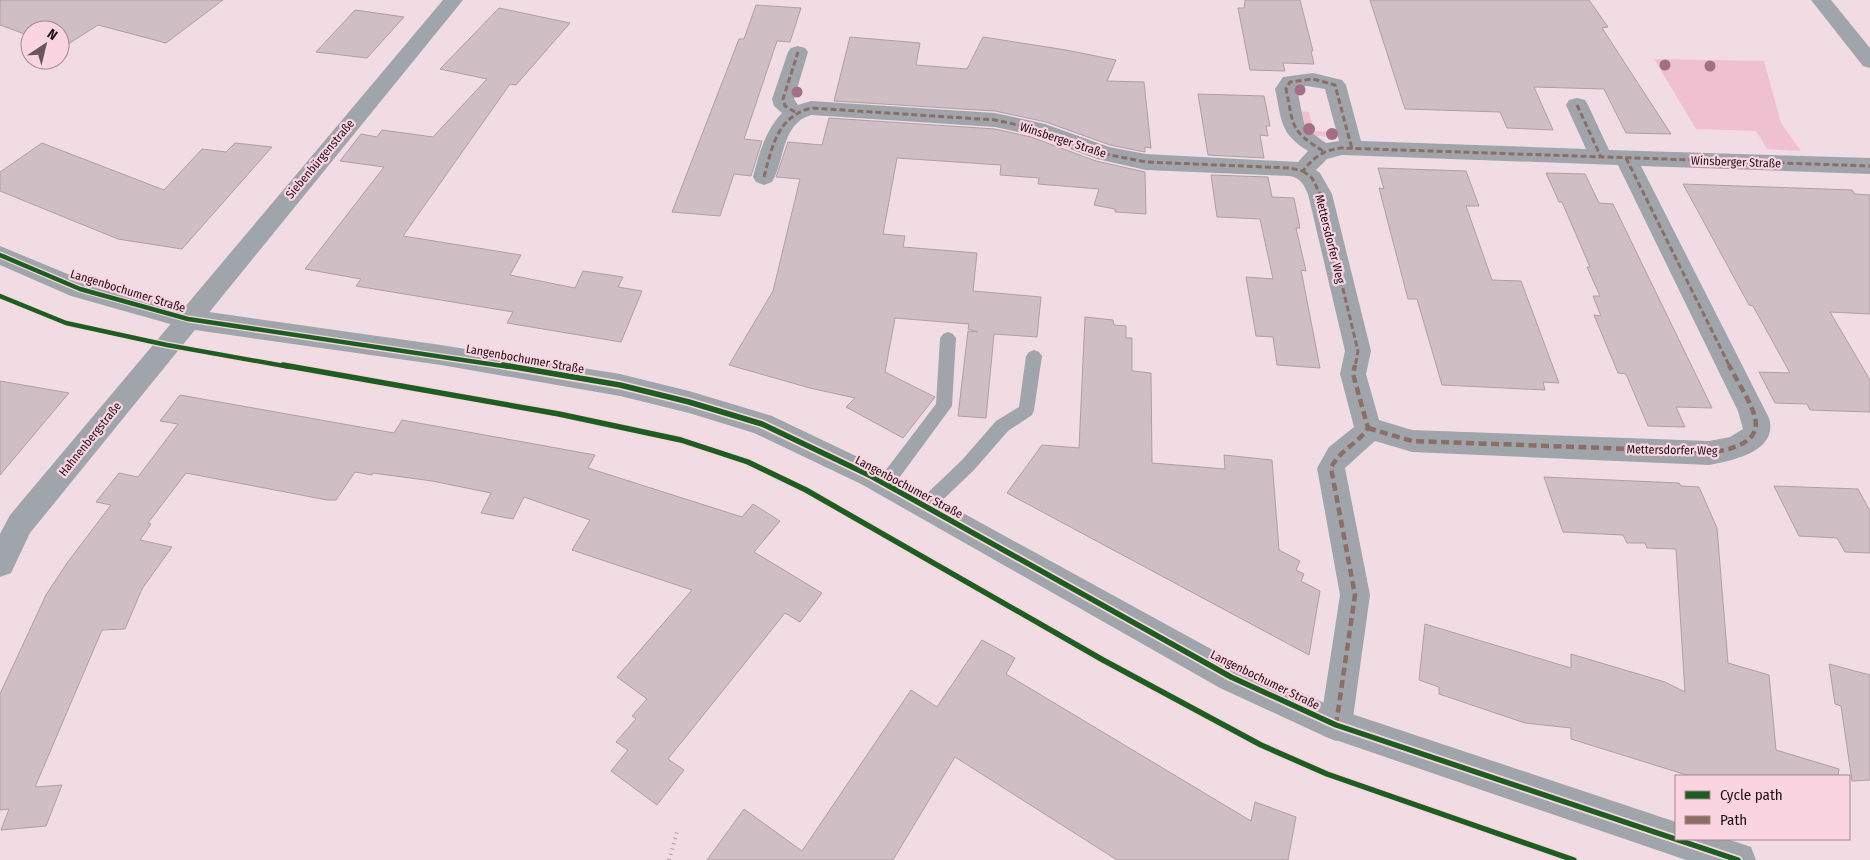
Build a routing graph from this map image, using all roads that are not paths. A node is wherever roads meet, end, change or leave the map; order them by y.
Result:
1 (453, 0) edge
2 (1821, 0) edge
3 (798, 52) dead end
4 (1870, 62) edge
5 (1577, 105) dead end
6 (795, 112) junction
7 (1352, 149) junction
8 (1322, 151) junction
9 (1614, 158) junction
10 (1870, 166) edge
11 (1303, 171) junction
12 (764, 177) dead end
13 (0, 255) edge
14 (188, 319) junction
15 (948, 338) dead end
16 (1034, 356) dead end
17 (1368, 428) junction
18 (885, 484) junction
19 (924, 506) junction
20 (0, 564) edge
21 (1336, 725) junction
22 (1675, 839) edge
23 (1678, 840) edge
24 (1738, 860) edge

1 - 14 street, Siebenbürgenstraße
2 - 4 street
3 - 6 street
5 - 9 street
6 - 11 street, Winsberger Straße
6 - 12 street
7 - 8 street, Winsberger Straße
7 - 8 street
7 - 9 street, Winsberger Straße
8 - 11 street
9 - 10 street, Winsberger Straße
9 - 17 street, Mettersdorfer Weg
11 - 17 street, Mettersdorfer Weg
13 - 14 street, Langenbochumer Straße
14 - 18 street, Langenbochumer Straße
14 - 20 street, Hahnenbergstraße
15 - 18 lane
16 - 19 lane
17 - 21 street
18 - 19 street, Langenbochumer Straße
19 - 21 street, Langenbochumer Straße
21 - 22 street, Langenbochumer Straße
23 - 24 street, Langenbochumer Straße

